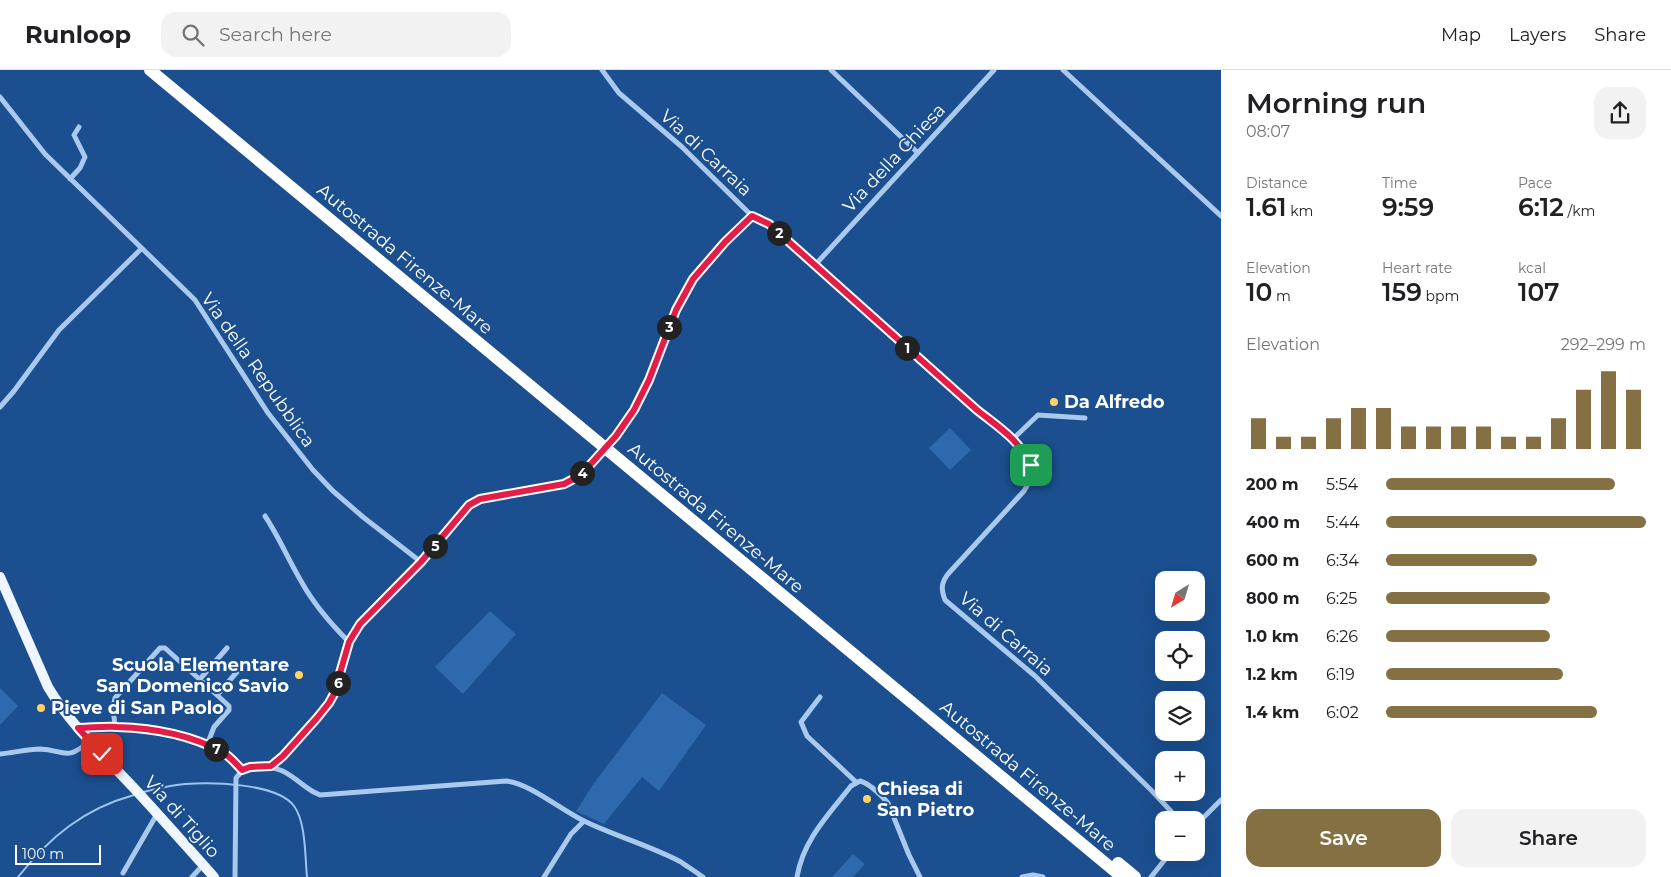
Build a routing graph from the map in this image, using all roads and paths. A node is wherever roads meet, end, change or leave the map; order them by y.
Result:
1 (150, 70) edge
2 (163, 70) edge
3 (602, 70) edge
4 (831, 70) edge
5 (994, 70) edge
6 (1063, 70) edge
7 (0, 97) edge
8 (79, 127) dead end
9 (918, 153) junction
10 (70, 179) junction
11 (752, 216) junction
12 (1221, 216) edge
13 (141, 249) junction
14 (815, 265) junction
15 (0, 407) edge
16 (1085, 418) dead end
17 (1013, 439) junction
18 (265, 516) dead end
19 (421, 562) junction
20 (0, 577) edge
21 (349, 642) junction
22 (227, 648) dead end
23 (243, 665) dead end
24 (200, 679) junction
25 (217, 695) junction
26 (820, 698) dead end
27 (115, 726) junction
28 (78, 728) junction
29 (89, 741) junction
30 (207, 745) junction
31 (0, 754) edge
32 (271, 766) junction
33 (242, 770) junction
34 (856, 782) junction
35 (1221, 800) edge
36 (1170, 811) edge
37 (157, 814) junction
38 (1205, 816) edge
39 (584, 821) junction
40 (1163, 861) edge
41 (204, 865) junction
42 (123, 874) dead end
43 (192, 877) edge
44 (214, 877) edge
45 (235, 877) edge
46 (544, 877) edge
47 (703, 877) edge
48 (797, 877) edge
49 (920, 877) edge
50 (1022, 877) edge
51 (1043, 877) edge
52 (1122, 877) edge
53 (1135, 877) edge
54 (1151, 877) edge

1 - 52 highway, Autostrada Firenze-Mare
2 - 53 highway, Autostrada Firenze-Mare
3 - 11 street, Via di Carraia
4 - 9 street
5 - 9 street, Via della Chiesa
6 - 12 street
7 - 10 street, Via della Repubblica
8 - 10 street
9 - 14 street, Via della Chiesa
10 - 13 street, Via della Repubblica
11 - 14 street, Via di Carraia
11 - 19 street, bridge
13 - 15 street
13 - 19 street, Via della Repubblica
14 - 17 street, Via di Carraia
16 - 17 street
17 - 36 street, Via di Carraia
18 - 21 street
19 - 21 street
20 - 28 main road, Via di Tiglio
21 - 32 street
22 - 24 street
23 - 25 street
24 - 25 street
24 - 27 street
25 - 30 street
26 - 34 street
27 - 28 street
27 - 30 street
28 - 29 main road, Via di Tiglio
29 - 31 street
29 - 37 main road, Via di Tiglio
30 - 33 street
32 - 33 street
32 - 39 street
33 - 45 street
34 - 48 street
34 - 49 street
35 - 38 street
37 - 41 main road, Via di Tiglio
37 - 42 street
39 - 46 street
39 - 47 street
40 - 54 street
41 - 43 street
41 - 44 main road, Via di Tiglio
50 - 51 street

